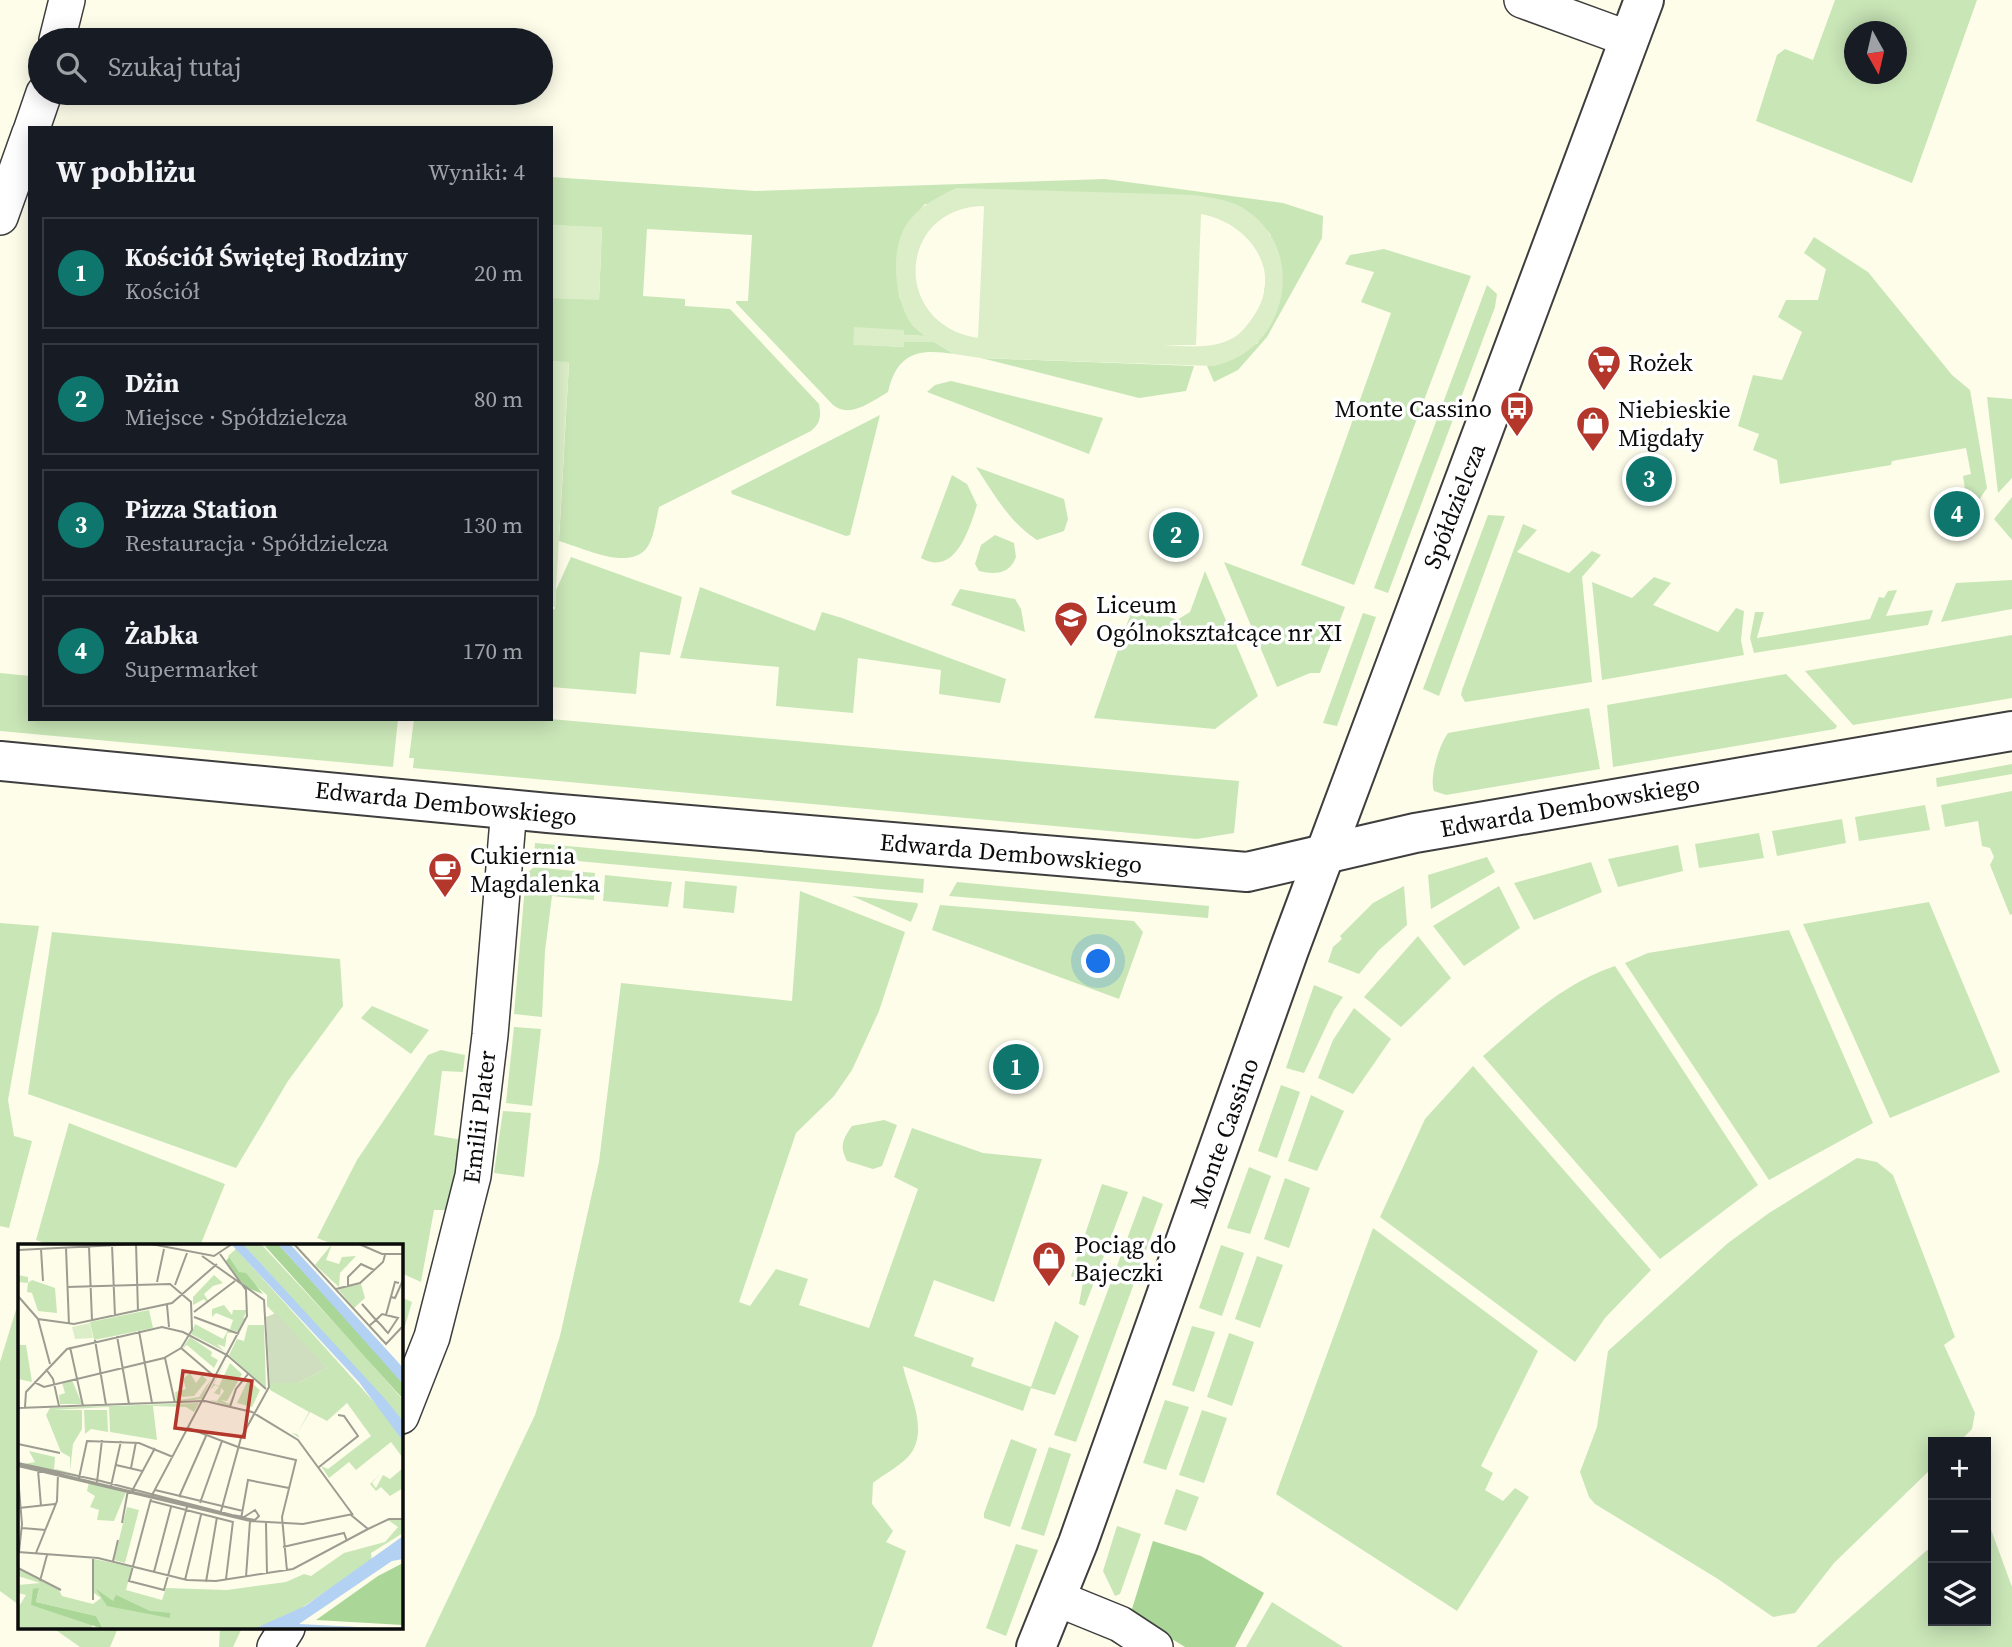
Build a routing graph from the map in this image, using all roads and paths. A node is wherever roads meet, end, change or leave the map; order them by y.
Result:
1 (67, 0) edge
2 (1522, 0) edge
3 (1644, 0) edge
4 (60, 28) edge
5 (1629, 38) junction
6 (40, 105) edge
7 (33, 126) edge
8 (28, 139) edge
9 (0, 217) edge
10 (2012, 731) edge
11 (0, 761) edge
12 (509, 808) junction
13 (1326, 855) junction
14 (402, 1413) edge
15 (1056, 1598) junction
16 (286, 1630) edge
17 (275, 1647) edge
18 (1036, 1647) edge
19 (1155, 1647) edge

1 - 4 street
2 - 5 street
3 - 5 street, Spółdzielcza
5 - 13 street, Spółdzielcza
6 - 7 street
8 - 9 street
10 - 13 street, Edwarda Dembowskiego
11 - 12 street, Edwarda Dembowskiego
12 - 13 street, Edwarda Dembowskiego
12 - 14 street, Emilii Plater
13 - 15 street, Monte Cassino
15 - 18 street, Monte Cassino
15 - 19 street
16 - 17 street

